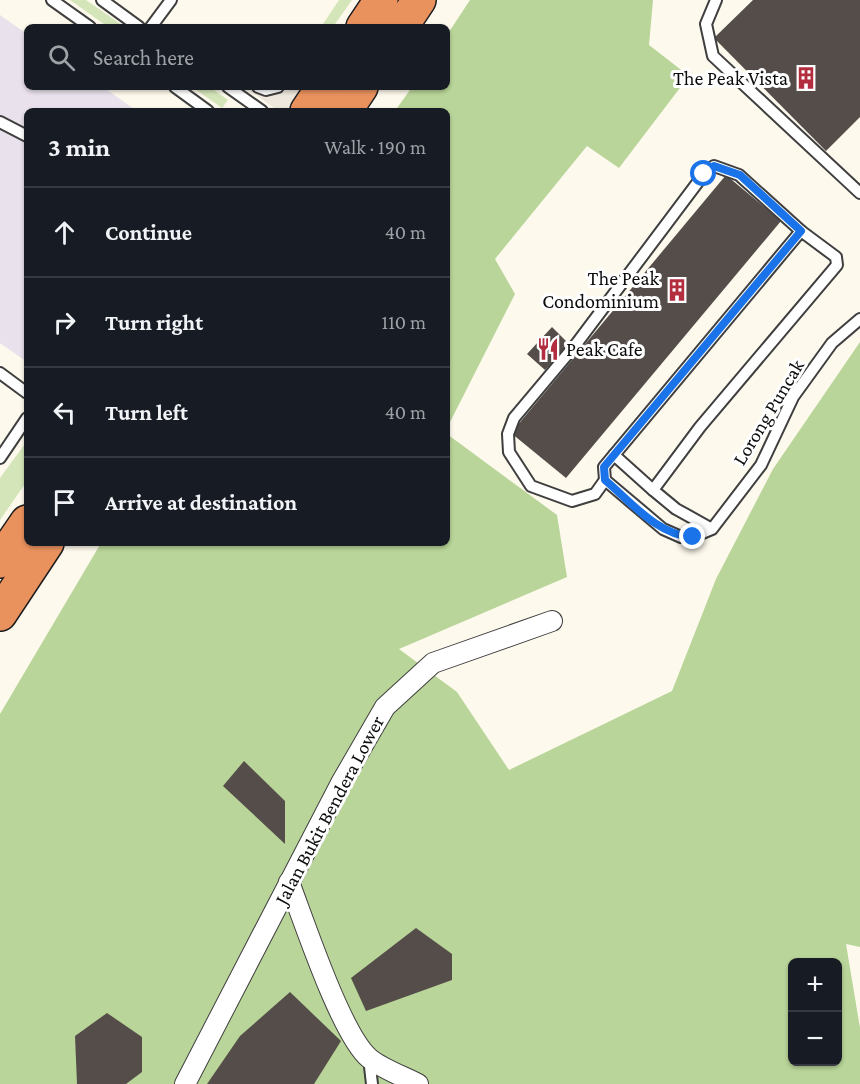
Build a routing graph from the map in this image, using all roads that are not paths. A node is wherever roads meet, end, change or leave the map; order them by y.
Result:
1 (52, 0) edge
2 (102, 0) edge
3 (171, 0) edge
4 (419, 0) edge
5 (716, 0) edge
6 (375, 18) edge
7 (86, 24) edge
8 (135, 24) edge
9 (153, 24) edge
10 (179, 90) edge
11 (232, 90) edge
12 (321, 90) edge
13 (359, 90) edge
14 (204, 108) edge
15 (258, 108) edge
16 (309, 108) edge
17 (347, 108) edge
18 (0, 122) edge
19 (24, 134) edge
20 (860, 193) edge
21 (801, 231) junction
22 (860, 319) edge
23 (0, 373) edge
24 (24, 391) edge
25 (24, 422) edge
26 (614, 455) junction
27 (0, 458) edge
28 (605, 480) junction
29 (653, 490) junction
30 (24, 526) edge
31 (712, 529) junction
32 (44, 546) edge
33 (0, 561) edge
34 (0, 614) edge
35 (552, 621) dead end
36 (289, 882) junction
37 (369, 1057) junction
38 (185, 1084) edge
39 (372, 1084) edge
40 (418, 1084) edge

1 - 7 lane
2 - 8 lane
3 - 9 lane
4 - 6 highway
5 - 20 lane
10 - 14 lane
11 - 15 lane
12 - 16 highway
13 - 17 highway
18 - 19 lane
21 - 26 lane
21 - 28 lane
21 - 29 lane
22 - 31 lane, Lorong Puncak
23 - 24 lane
25 - 27 lane
26 - 28 lane
26 - 29 lane
28 - 31 lane
29 - 31 lane
30 - 33 highway
32 - 34 highway
35 - 36 street, Jalan Bukit Bendera Lower
36 - 37 street
36 - 38 street, Jalan Bukit Bendera Lower
37 - 39 lane
37 - 40 street

